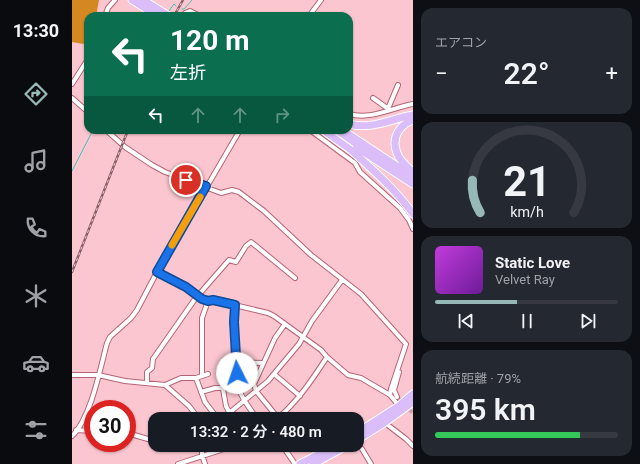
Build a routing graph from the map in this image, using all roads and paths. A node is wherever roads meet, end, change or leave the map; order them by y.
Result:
1 (115, 0) edge
2 (132, 0) edge
3 (143, 0) edge
4 (321, 0) edge
5 (106, 12) edge
6 (152, 12) edge
7 (162, 12) edge
8 (312, 12) edge
9 (84, 65) edge
10 (72, 84) edge
11 (398, 85) dead end
12 (72, 98) edge
13 (373, 98) dead end
14 (413, 104) edge
15 (84, 108) edge
16 (387, 110) junction
17 (353, 115) edge
18 (413, 115) edge
19 (413, 120) edge
20 (353, 125) edge
21 (110, 134) edge
22 (238, 134) edge
23 (325, 134) edge
24 (326, 134) edge
25 (336, 134) edge
26 (348, 134) edge
27 (413, 172) edge
28 (413, 177) edge
29 (413, 184) edge
30 (206, 186) junction
31 (413, 214) edge
32 (413, 229) edge
33 (157, 272) junction
34 (295, 278) dead end
35 (342, 280) junction
36 (198, 296) junction
37 (208, 301) junction
38 (235, 305) junction
39 (285, 324) junction
40 (304, 337) junction
41 (327, 357) junction
42 (236, 362) junction
43 (263, 363) junction
44 (398, 370) junction
45 (208, 374) dead end
46 (274, 374) junction
47 (72, 375) edge
48 (98, 375) junction
49 (202, 376) junction
50 (196, 378) junction
51 (147, 383) junction
52 (164, 385) junction
53 (238, 388) junction
54 (223, 389) junction
55 (256, 391) junction
56 (201, 392) junction
57 (413, 394) edge
58 (390, 395) junction
59 (300, 396) junction
60 (397, 397) dead end
61 (244, 400) junction
62 (413, 402) edge
63 (401, 408) junction
64 (194, 412) edge
65 (212, 412) edge
66 (230, 412) joint
67 (252, 412) edge
68 (272, 412) edge
69 (284, 412) edge
70 (389, 426) dead end
71 (364, 429) edge
72 (76, 430) junction
73 (84, 430) edge
74 (364, 435) edge
75 (72, 436) edge
76 (136, 436) edge
77 (148, 439) edge
78 (413, 446) edge
79 (202, 452) edge
80 (214, 452) edge
81 (287, 452) edge
82 (323, 452) edge
83 (335, 452) edge
84 (364, 452) edge
85 (202, 455) junction
86 (178, 464) edge
87 (205, 464) edge
88 (295, 464) edge
89 (300, 464) edge
90 (313, 464) edge
91 (371, 464) edge

1 - 5 street
2 - 6 highway
3 - 7 highway
4 - 8 street
9 - 10 street
11 - 16 street
12 - 15 street
13 - 16 street
14 - 16 street
16 - 17 street
18 - 20 highway
19 - 27 highway
21 - 30 street
22 - 30 street
23 - 32 street
24 - 31 highway, bridge
25 - 29 highway
26 - 28 highway
30 - 33 street
30 - 35 street
33 - 36 street
33 - 48 street
34 - 36 street
35 - 40 street
35 - 44 street
36 - 37 street
36 - 51 street
37 - 38 street
37 - 49 street
38 - 39 street
38 - 42 street
39 - 40 street
39 - 43 street
40 - 41 street
40 - 46 street
41 - 58 street
41 - 59 street
42 - 43 street
42 - 53 street
43 - 55 street
44 - 58 street
44 - 60 street
45 - 49 street
46 - 55 street
46 - 59 street
47 - 48 street
48 - 51 street
48 - 72 street
49 - 50 street
50 - 52 street
50 - 56 street
51 - 52 street
52 - 64 street
53 - 54 street
53 - 61 street
54 - 56 street
54 - 66 street
55 - 61 street
55 - 68 street
56 - 65 street
57 - 63 highway
58 - 63 street
59 - 69 street
61 - 66 street
61 - 67 street
62 - 63 highway
63 - 71 highway
63 - 74 highway
70 - 78 street
72 - 73 street
72 - 75 street
76 - 77 street
79 - 85 street
80 - 85 street
81 - 88 street
82 - 89 highway
83 - 90 highway
84 - 91 street
85 - 86 street
85 - 87 street

